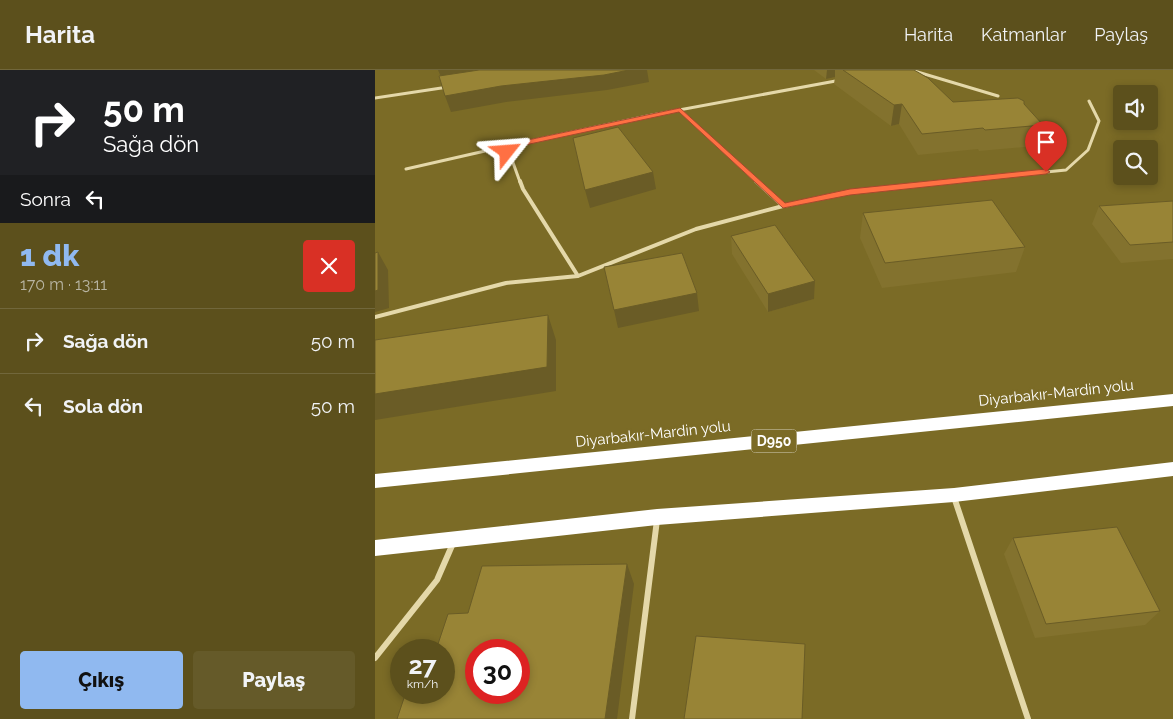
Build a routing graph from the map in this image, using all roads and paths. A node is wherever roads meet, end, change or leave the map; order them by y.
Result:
1 (911, 70) edge
2 (850, 78) edge
3 (451, 87) edge
4 (998, 96) dead end
5 (375, 98) edge
6 (1089, 101) dead end
7 (680, 110) junction
8 (507, 146) junction
9 (405, 169) dead end
10 (783, 206) junction
11 (578, 276) junction
12 (375, 317) edge
13 (1173, 400) edge
14 (1173, 469) edge
15 (375, 481) edge
16 (954, 495) junction
17 (657, 517) junction
18 (456, 538) junction
19 (375, 548) edge
20 (375, 658) edge
21 (632, 719) edge
22 (1028, 719) edge

1 - 4 street
2 - 7 street
3 - 5 street
6 - 10 street
7 - 8 street
7 - 10 street
8 - 9 street
8 - 11 street
10 - 11 street
11 - 12 street
13 - 15 highway, Diyarbakır-Mardin yolu / D950
14 - 16 highway
16 - 17 highway
16 - 22 street
17 - 18 highway
17 - 21 street
18 - 19 highway
18 - 20 street

